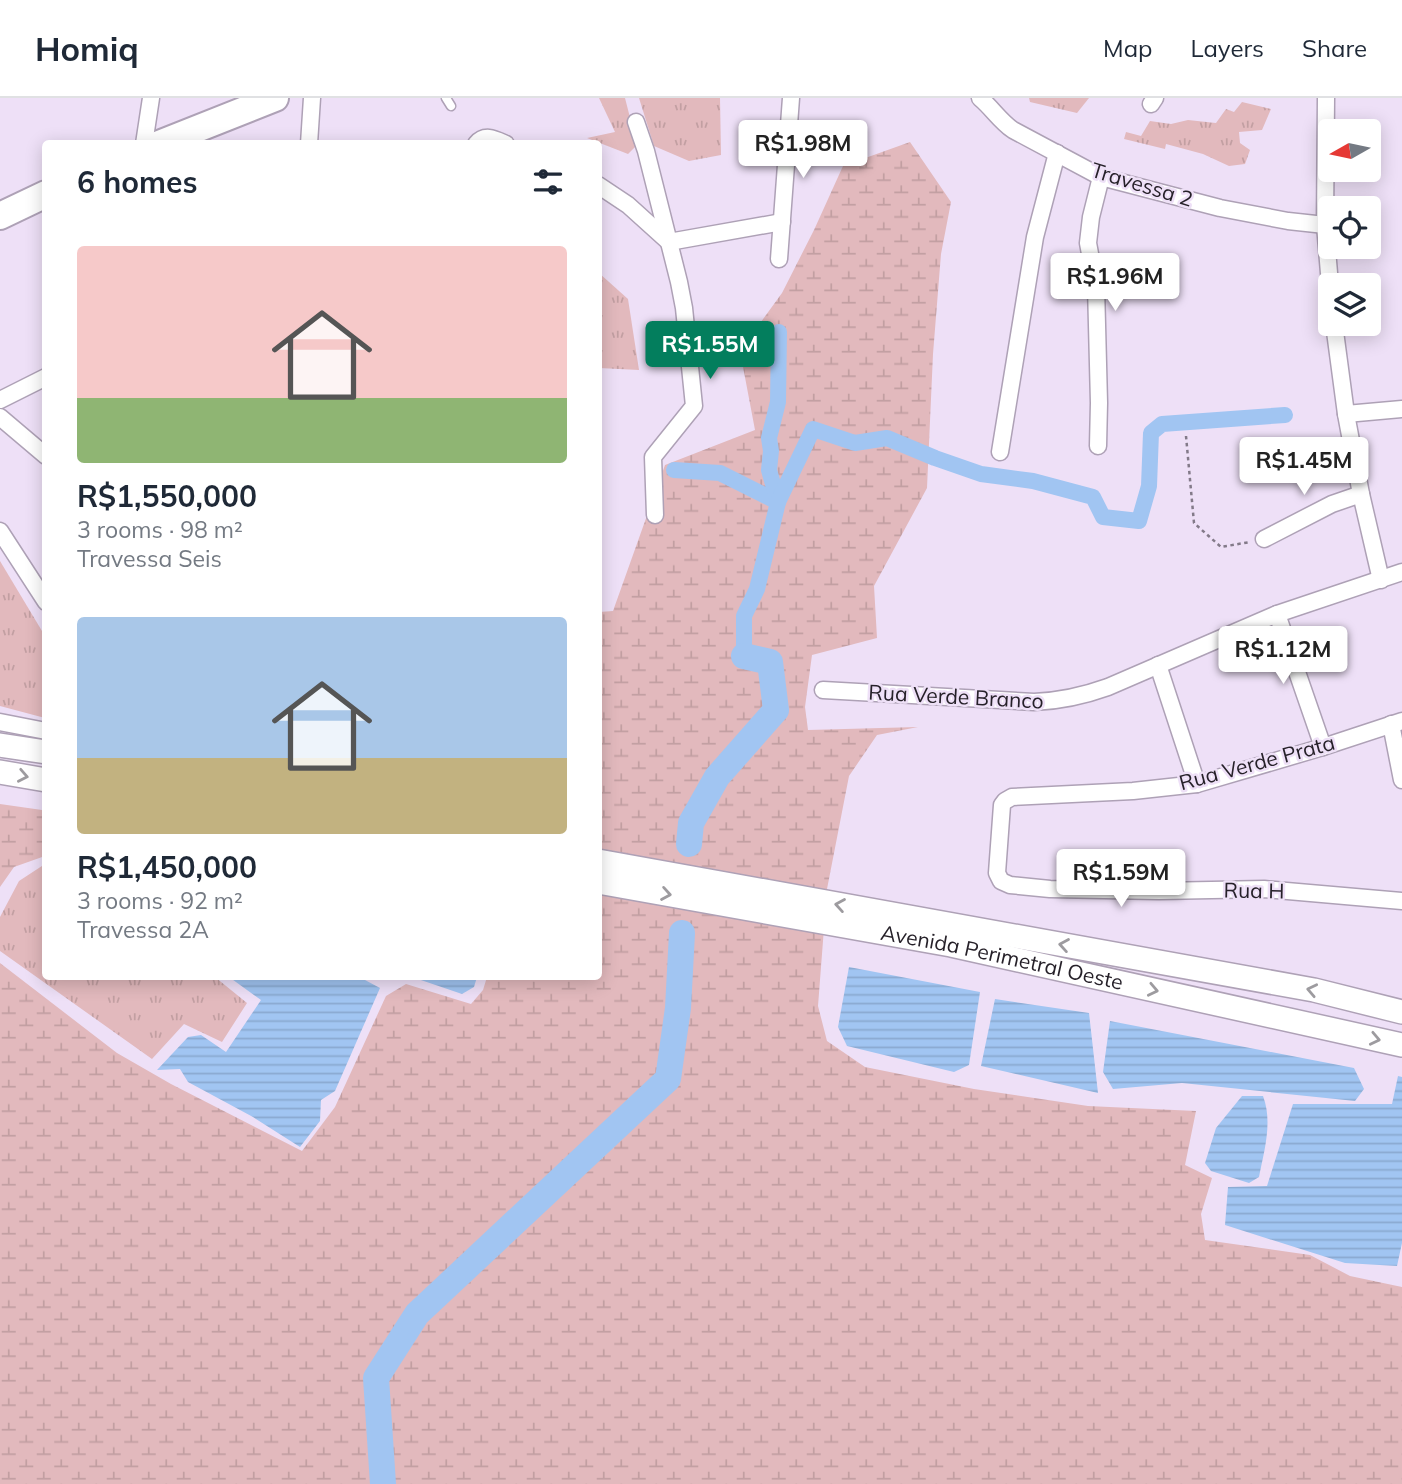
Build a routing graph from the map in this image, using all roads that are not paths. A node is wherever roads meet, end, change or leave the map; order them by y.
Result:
1 (151, 98) edge
2 (275, 98) edge
3 (312, 98) edge
4 (446, 98) edge
5 (791, 98) edge
6 (1325, 98) edge
7 (985, 100) edge
8 (451, 106) dead end
9 (636, 122) dead end
10 (145, 140) edge
11 (169, 140) edge
12 (309, 140) edge
13 (479, 140) edge
14 (497, 140) edge
15 (1057, 153) junction
16 (1101, 177) junction
17 (602, 188) edge
18 (42, 196) edge
19 (1325, 196) edge
20 (0, 216) edge
21 (782, 222) junction
22 (1318, 224) edge
23 (669, 242) junction
24 (779, 259) dead end
25 (1336, 336) edge
26 (42, 379) edge
27 (0, 400) edge
28 (1402, 408) edge
29 (1346, 414) junction
30 (0, 417) edge
31 (1098, 446) dead end
32 (1000, 452) dead end
33 (42, 453) edge
34 (1361, 494) junction
35 (656, 515) dead end
36 (0, 531) edge
37 (1264, 539) road end
38 (1402, 572) edge
39 (1381, 580) junction
40 (42, 597) edge
41 (1277, 614) junction
42 (1158, 665) junction
43 (823, 690) dead end
44 (0, 722) edge
45 (1396, 722) edge
46 (42, 730) edge
47 (0, 745) edge
48 (1324, 747) junction
49 (42, 751) edge
50 (0, 772) edge
51 (42, 779) edge
52 (1402, 780) edge
53 (1197, 784) junction
54 (1026, 796) joint
55 (602, 862) edge
56 (602, 883) edge
57 (1402, 901) edge
58 (1402, 1012) edge
59 (1402, 1045) edge

1 - 10 street
2 - 11 main road
3 - 12 street
4 - 8 lane
5 - 21 street
6 - 19 street
7 - 15 street, Travessa 2
9 - 23 street
13 - 14 street
15 - 16 street, Travessa 2
15 - 32 street
16 - 22 street, Travessa 2
16 - 31 street
17 - 23 street
18 - 20 main road
21 - 23 street
21 - 24 street
23 - 35 street
25 - 29 street
26 - 27 street
28 - 29 street
29 - 34 street
30 - 33 street
34 - 37 street
34 - 39 street
36 - 40 street
38 - 39 street, Rua Verde Branco
39 - 41 street, Rua Verde Branco
41 - 42 street, Rua Verde Branco
41 - 48 street
42 - 43 street, Rua Verde Branco
42 - 53 street
44 - 46 street
45 - 48 street, Rua Verde Prata
45 - 52 street
47 - 49 main road
48 - 53 street, Rua Verde Prata
50 -> 51 main road
53 - 54 street, Rua Verde Prata
54 - 57 street, Rua H
58 -> 55 main road, Avenida Perimetral Oeste
56 -> 59 main road, Avenida Perimetral Oeste

